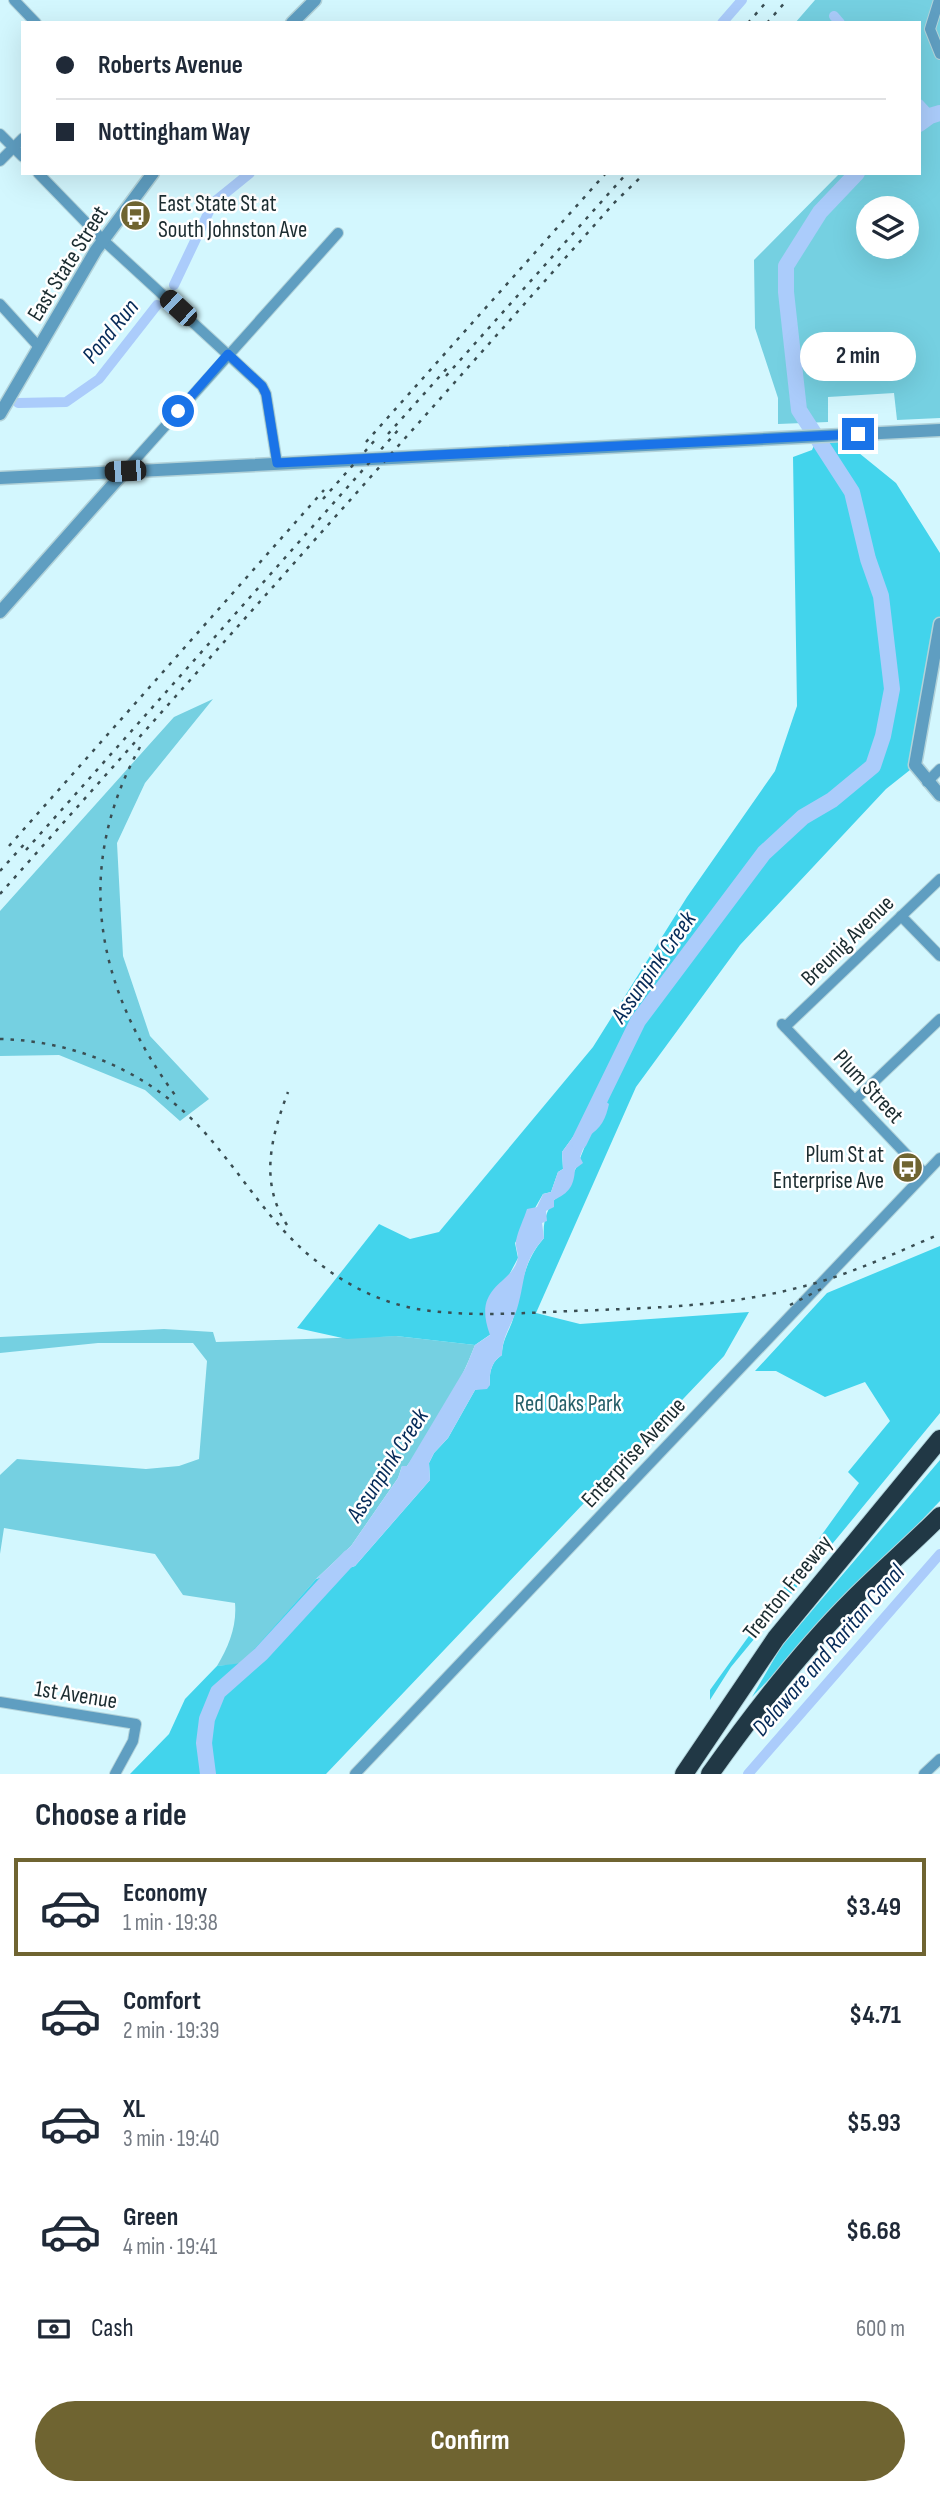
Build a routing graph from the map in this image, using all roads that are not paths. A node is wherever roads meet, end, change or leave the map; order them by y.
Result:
1 (14, 0) edge
2 (315, 0) edge
3 (939, 0) edge
4 (34, 21) edge
5 (294, 21) edge
6 (940, 54) edge
7 (0, 134) edge
8 (21, 140) edge
9 (14, 147) junction
10 (21, 155) edge
11 (0, 160) edge
12 (40, 175) edge
13 (152, 175) edge
14 (338, 233) dead end
15 (103, 240) junction
16 (0, 304) edge
17 (39, 347) junction
18 (228, 354) junction
19 (0, 414) edge
20 (940, 432) edge
21 (277, 463) junction
22 (125, 471) junction
23 (0, 478) edge
24 (0, 612) edge
25 (940, 624) edge
26 (940, 769) edge
27 (928, 782) junction
28 (940, 794) edge
29 (940, 878) edge
30 (901, 916) junction
31 (940, 956) edge
32 (940, 1019) edge
33 (783, 1026) joint
34 (855, 1100) junction
35 (940, 1158) edge
36 (924, 1173) junction
37 (940, 1439) edge
38 (940, 1516) edge
39 (0, 1702) edge
40 (940, 1759) edge
41 (116, 1774) edge
42 (355, 1774) edge
43 (684, 1774) edge
44 (710, 1774) edge
45 (924, 1774) edge

1 - 4 street
2 - 5 street
3 - 6 street
7 - 9 street
8 - 9 street
9 - 10 street
9 - 11 street
12 - 15 street
13 - 15 street, East State Street
14 - 18 street
15 - 17 street, East State Street
15 - 18 street
16 - 17 street
17 - 19 street, East State Street
18 - 21 street
18 - 22 street
20 - 21 street
21 - 22 street
22 - 23 street
22 - 24 street
25 - 27 street
26 - 27 street
27 - 28 street
29 - 30 street, Breunig Avenue
30 - 31 street
30 - 33 street, Breunig Avenue
32 - 34 street
33 - 34 street, Plum Street
34 - 36 street, Plum Street
35 - 36 street, Enterprise Avenue
36 - 42 street, Enterprise Avenue
37 - 43 highway, Trenton Freeway
38 - 44 highway
39 - 41 street, 1st Avenue
40 - 45 street

